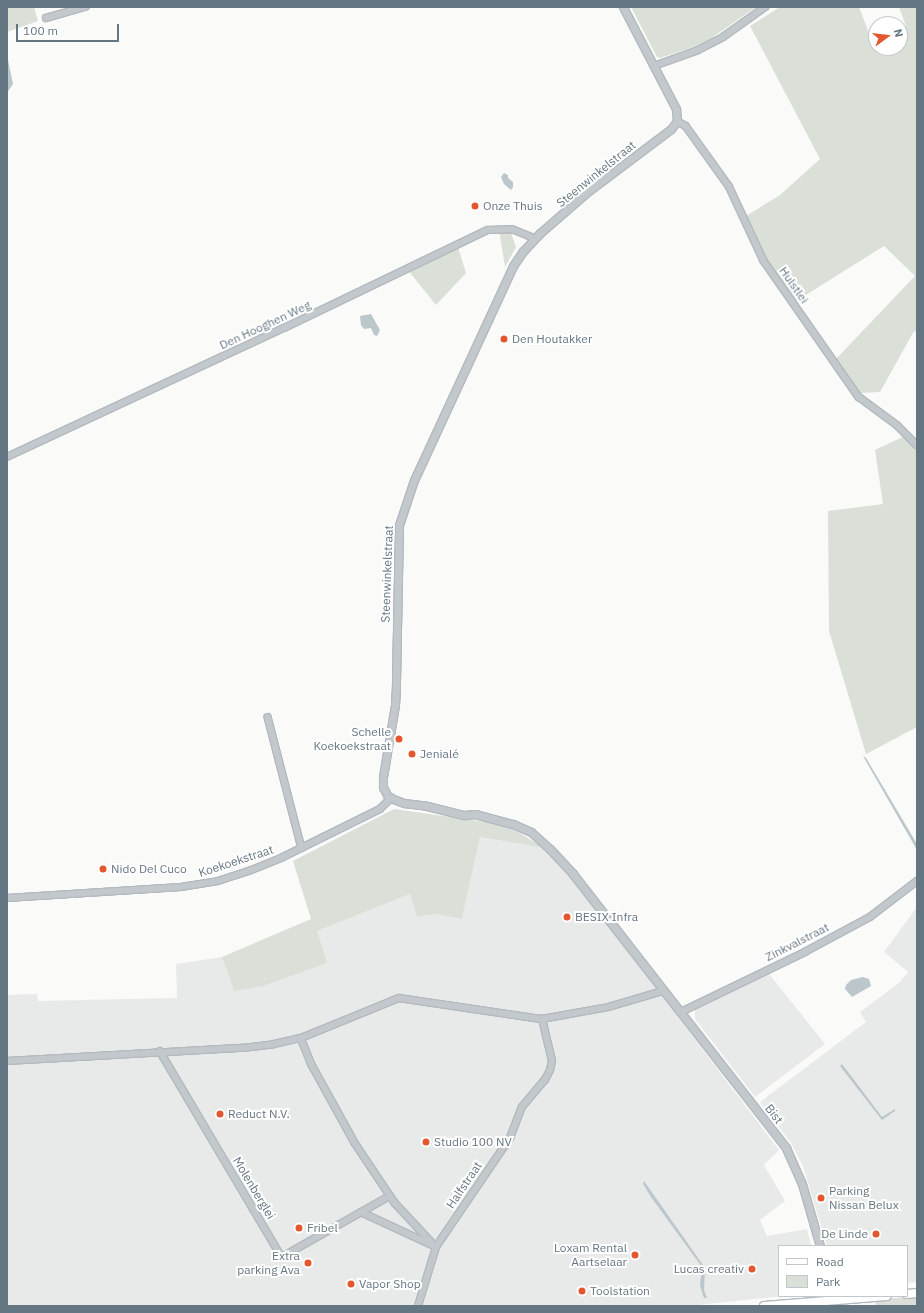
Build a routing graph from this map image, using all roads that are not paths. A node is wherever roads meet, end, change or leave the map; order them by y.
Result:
1 (85, 7) edge
2 (623, 7) edge
3 (765, 7) edge
4 (46, 18) dead end
5 (654, 66) junction
6 (677, 121) junction
7 (534, 238) junction
8 (917, 445) edge
9 (7, 457) edge
10 (268, 717) dead end
11 (392, 798) junction
12 (302, 848) junction
13 (917, 881) edge
14 (7, 898) edge
15 (663, 991) junction
16 (681, 1012) junction
17 (542, 1020) junction
18 (301, 1038) junction
19 (160, 1052) junction
20 (7, 1061) edge
21 (390, 1196) junction
22 (361, 1212) junction
23 (820, 1245) edge
24 (436, 1247) junction
25 (877, 1297) edge
26 (835, 1301) edge
27 (418, 1306) edge
28 (764, 1306) edge

1 - 4 street
2 - 5 street
3 - 5 street
5 - 6 street
6 - 7 street, Steenwinkelstraat
6 - 8 street, Hulstlei
7 - 9 street, Den Hooghen Weg
7 - 11 street, Steenwinkelstraat
10 - 12 street
11 - 12 street, Koekoekstraat
11 - 15 street
12 - 14 street, Koekoekstraat
13 - 16 street, Zinkvalstraat
15 - 16 street
15 - 17 street
16 - 23 street, Bist
17 - 18 street
17 - 24 street, Halfstraat
18 - 19 street
18 - 21 street
19 - 20 street
19 - 22 street, Molenberglei
21 - 22 street, Molenberglei
21 - 24 street
22 - 24 street
24 - 27 street, Halfstraat
25 - 26 main road
26 - 28 main road

